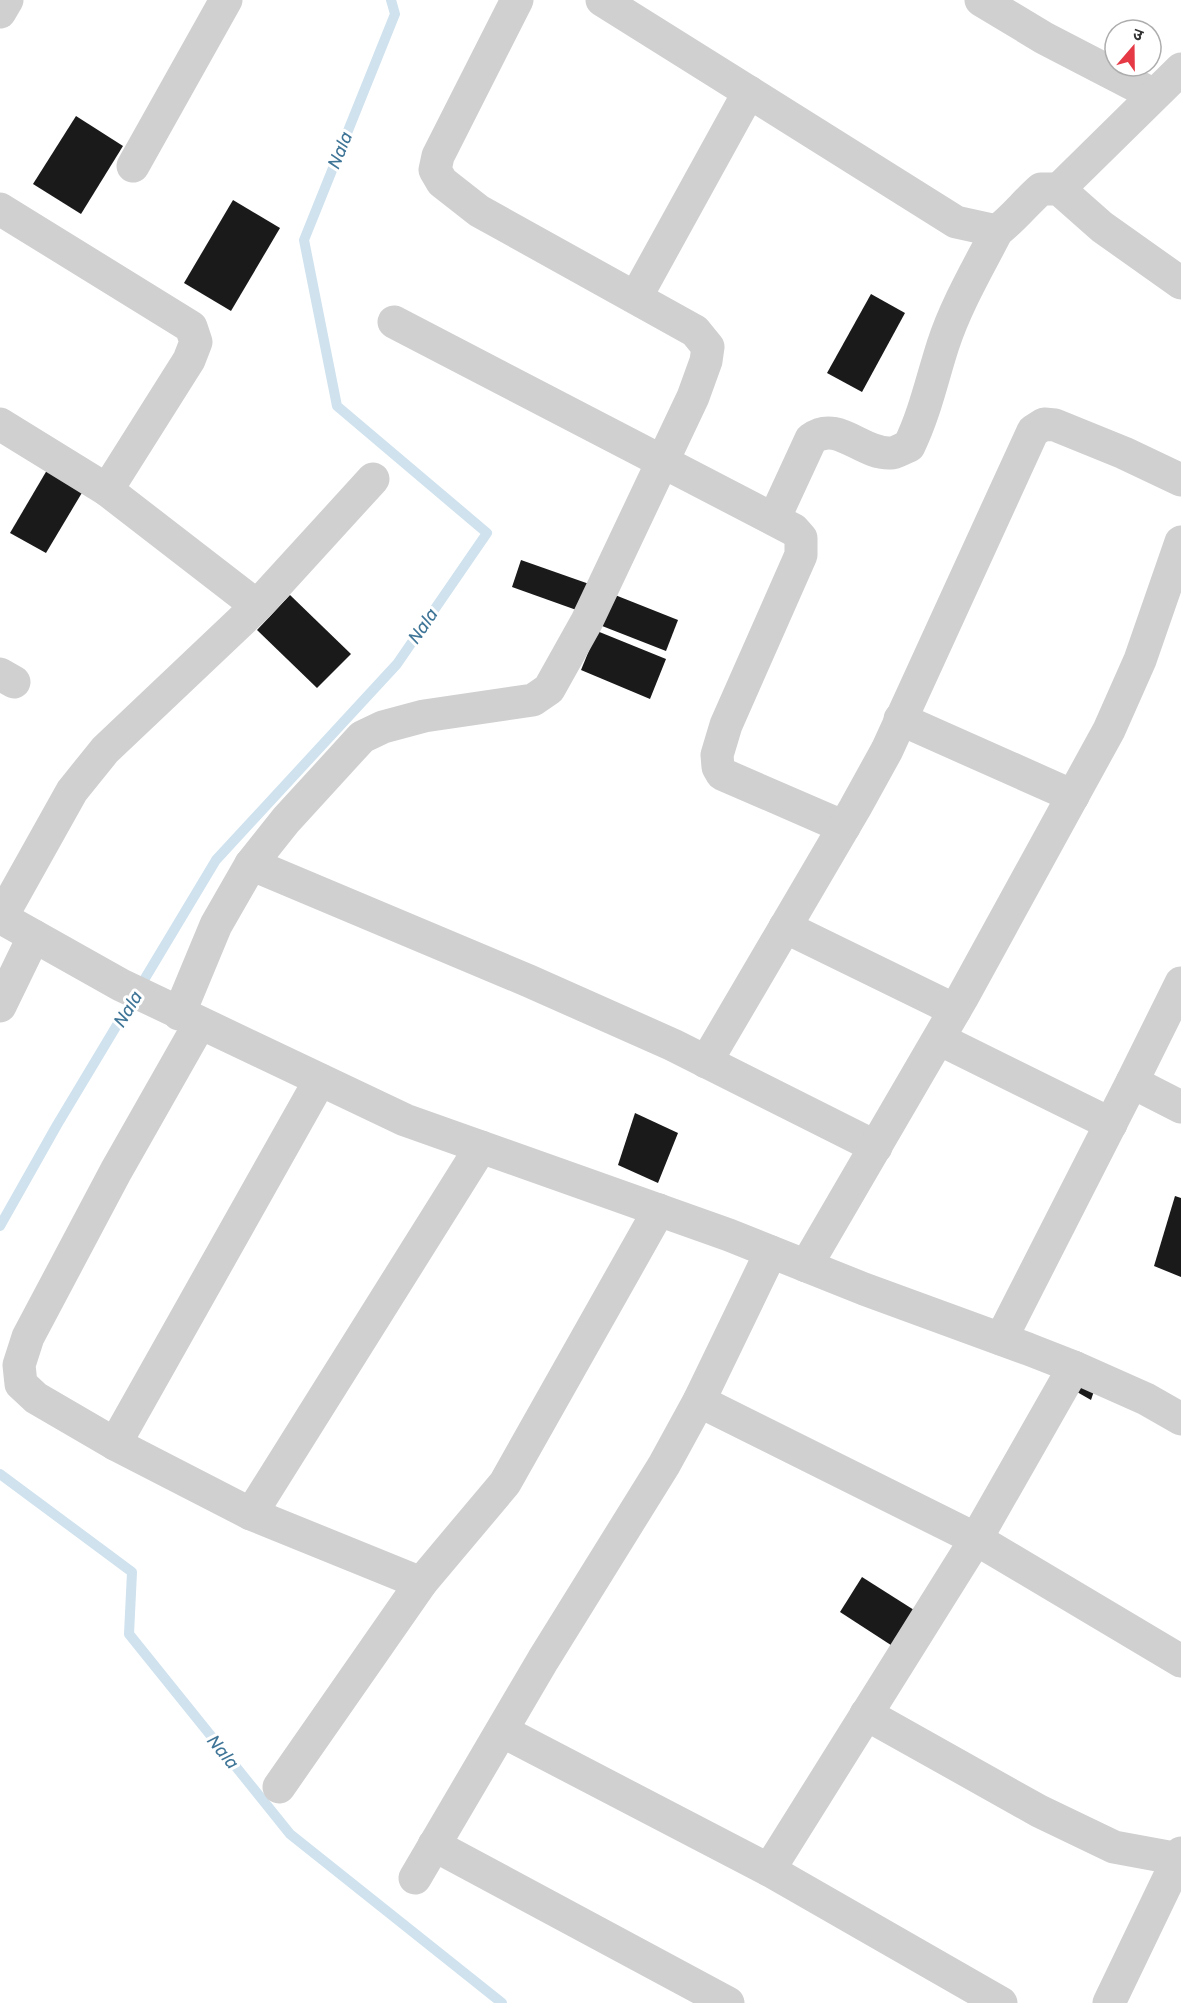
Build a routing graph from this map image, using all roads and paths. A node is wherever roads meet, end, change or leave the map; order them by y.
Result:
1 (7, 0) edge
2 (226, 0) edge
3 (517, 0) edge
4 (602, 0) edge
5 (981, 0) edge
6 (0, 12) edge
7 (1181, 69) edge
8 (749, 92) junction
9 (1154, 95) junction
10 (133, 166) dead end
11 (1059, 189) junction
12 (0, 209) edge
13 (997, 231) junction
14 (1181, 283) edge
15 (636, 297) junction
16 (394, 322) dead end
17 (0, 424) edge
18 (663, 461) junction
19 (373, 479) dead end
20 (1181, 480) edge
21 (107, 490) junction
22 (774, 519) junction
23 (1181, 542) edge
24 (257, 606) junction
25 (900, 720) junction
26 (1073, 796) junction
27 (844, 827) junction
28 (251, 864) junction
29 (1, 917) edge
30 (785, 927) junction
31 (34, 936) junction
32 (1181, 983) edge
33 (0, 1006) edge
34 (955, 1010) junction
35 (181, 1014) junction
36 (939, 1039) junction
37 (706, 1062) junction
38 (320, 1080) junction
39 (1132, 1082) junction
40 (1181, 1107) edge
41 (1111, 1124) junction
42 (481, 1147) junction
43 (876, 1147) junction
44 (659, 1210) junction
45 (771, 1252) junction
46 (806, 1266) junction
47 (1001, 1339) junction
48 (1074, 1367) junction
49 (699, 1401) junction
50 (1181, 1419) edge
51 (116, 1444) junction
52 (251, 1514) junction
53 (976, 1539) junction
54 (421, 1583) junction
55 (1181, 1661) edge
56 (866, 1714) junction
57 (502, 1731) junction
58 (279, 1787) dead end
59 (434, 1845) junction
60 (1180, 1856) edge
61 (769, 1870) junction
62 (415, 1878) dead end
63 (728, 2003) edge
64 (1001, 2003) edge
65 (1109, 2003) edge

1 - 6 street
2 - 10 street
3 - 15 street
4 - 8 street
5 - 9 street
7 - 9 street
8 - 13 street
8 - 15 street
9 - 11 street
11 - 13 street
11 - 14 street
12 - 21 street
13 - 22 street
15 - 18 street
16 - 18 street
17 - 21 street
18 - 22 street
18 - 28 street
19 - 24 street
20 - 25 street
21 - 24 street
22 - 27 street
23 - 26 street
24 - 29 street
25 - 26 street
25 - 27 street
26 - 34 street
27 - 30 street
28 - 35 street
28 - 37 street
29 - 31 street
30 - 34 street
30 - 37 street
31 - 33 street
31 - 35 street
32 - 39 street
34 - 36 street
35 - 38 street
35 - 51 street
36 - 41 street
36 - 43 street
37 - 43 street
38 - 42 street
38 - 51 street
39 - 40 street
39 - 41 street
41 - 47 street
42 - 44 street
42 - 52 street
43 - 46 street
44 - 45 street
44 - 54 street
45 - 46 street
45 - 49 street
46 - 47 street
47 - 48 street
48 - 50 street
48 - 53 street
49 - 53 street
49 - 57 street
51 - 52 street
52 - 54 street
53 - 55 street
53 - 56 street
54 - 58 street
56 - 60 street
56 - 61 street
57 - 59 street
57 - 61 street
59 - 62 street
59 - 63 street
60 - 65 street
61 - 64 street

